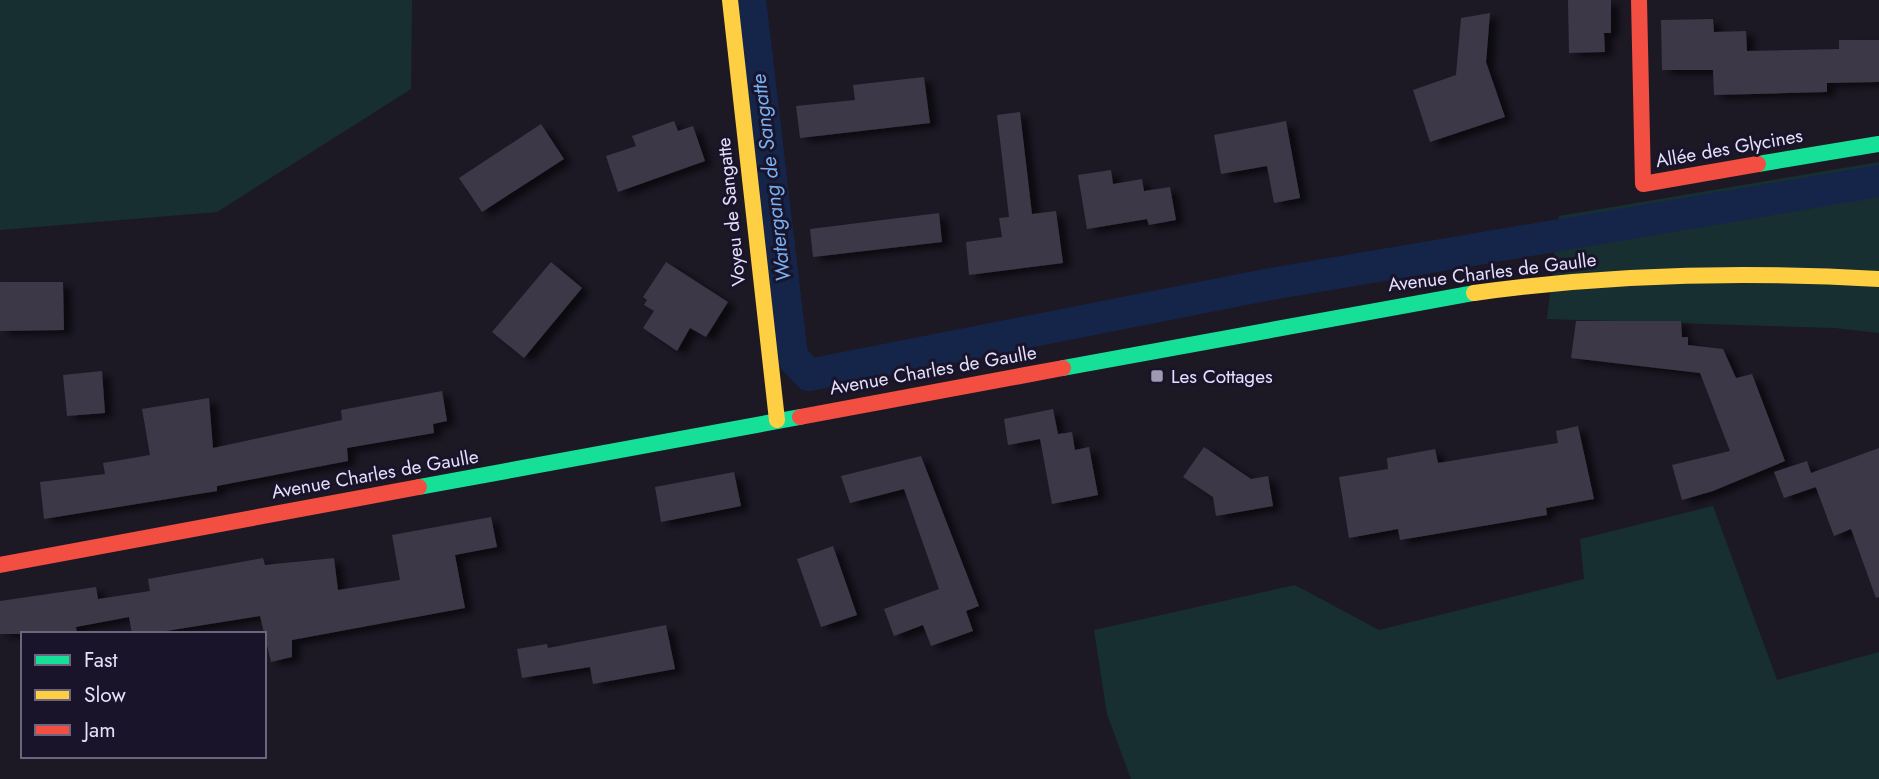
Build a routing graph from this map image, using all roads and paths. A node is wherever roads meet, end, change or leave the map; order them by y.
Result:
1 (730, 0) edge
2 (1639, 0) edge
3 (1879, 144) edge
4 (1879, 279) edge
5 (777, 420) junction
6 (0, 565) edge

1 - 5 main road, Voyeu de Sangatte
2 - 3 main road, Allée des Glycines
4 - 5 main road, Avenue Charles de Gaulle
5 - 6 main road, Avenue Charles de Gaulle

